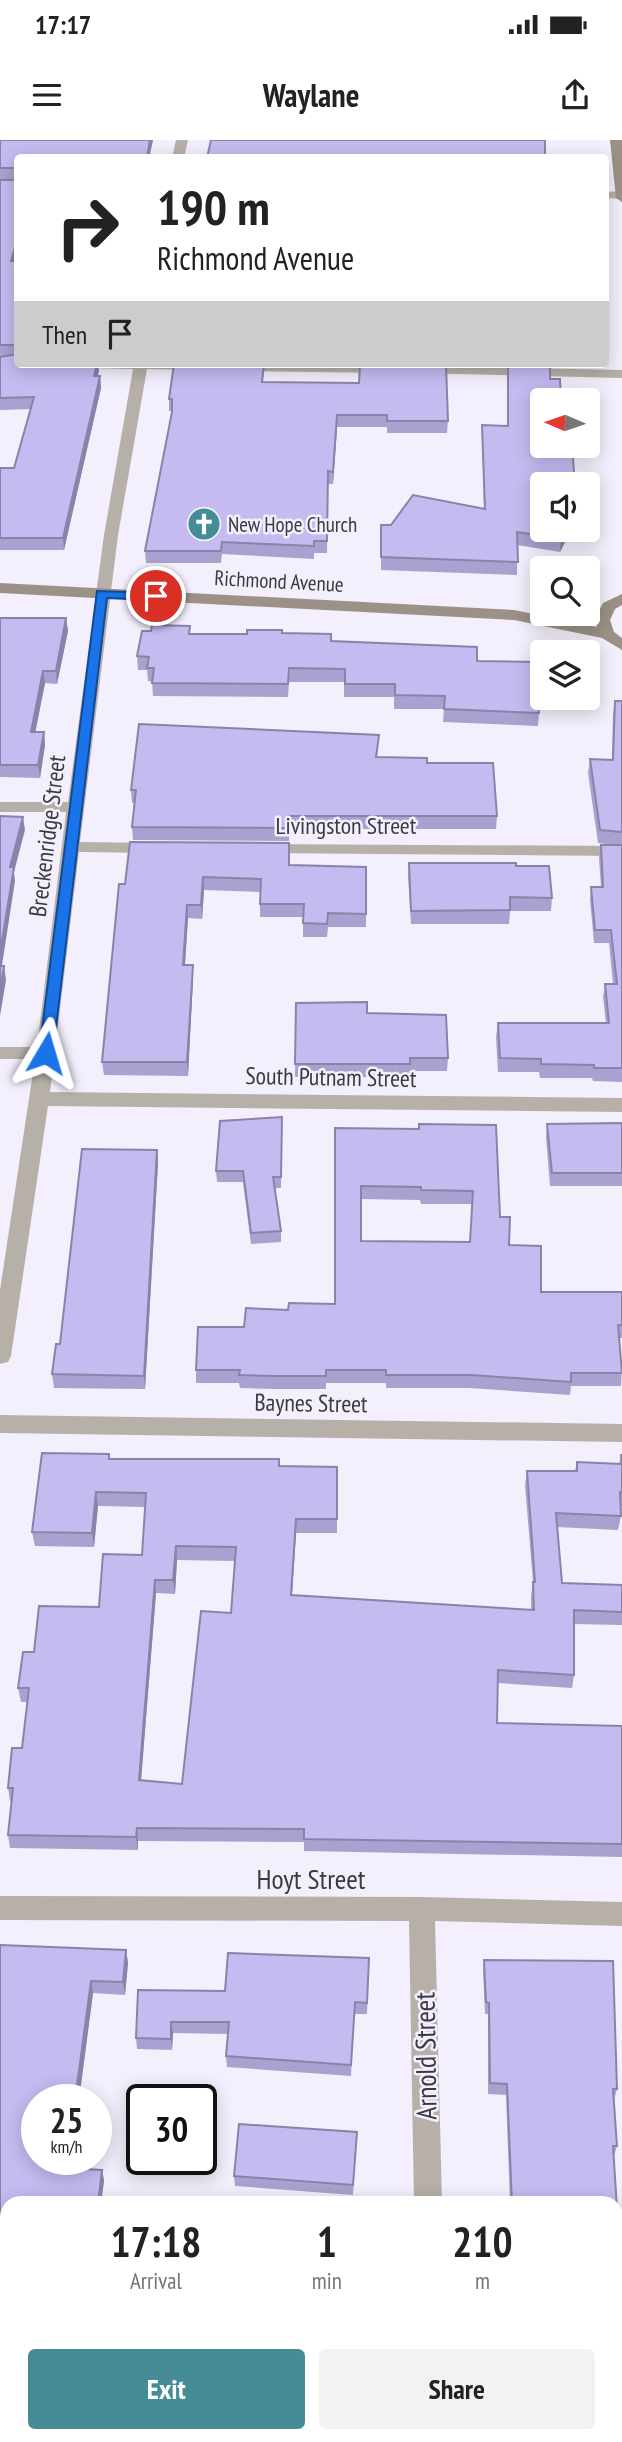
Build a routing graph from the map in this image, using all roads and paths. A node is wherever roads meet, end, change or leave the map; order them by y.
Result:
1 (616, 140) edge
2 (622, 196) edge
3 (140, 368) edge
4 (333, 368) edge
5 (622, 374) edge
6 (0, 588) edge
7 (101, 594) junction
8 (615, 602) edge
9 (530, 614) edge
10 (514, 615) junction
11 (607, 634) junction
12 (622, 645) edge
13 (0, 807) edge
14 (76, 807) junction
15 (70, 847) junction
16 (180, 848) edge
17 (249, 848) edge
18 (622, 851) edge
19 (0, 1053) edge
20 (46, 1053) junction
21 (40, 1099) junction
22 (622, 1105) edge
23 (0, 1356) edge
24 (0, 1424) edge
25 (622, 1433) edge
26 (0, 1908) edge
27 (422, 1909) junction
28 (622, 1914) edge
29 (428, 2196) edge

1 - 2 street
3 - 7 street, Breckenridge Street
4 - 5 street
6 - 7 street, Richmond Avenue
7 - 10 street, Richmond Avenue
7 - 14 street, Breckenridge Street
8 - 11 street
9 - 10 street, Richmond Avenue
10 - 11 street, Richmond Avenue
11 - 12 street
13 - 14 street
14 - 15 street, Breckenridge Street
15 - 16 street
15 - 20 street, Breckenridge Street
17 - 18 street, Livingston Street
19 - 20 street
20 - 21 street, Breckenridge Street
21 - 22 street, South Putnam Street
21 - 23 street, Breckenridge Street
24 - 25 street, Baynes Street
26 - 27 street, Hoyt Street
27 - 28 street, Hoyt Street
27 - 29 street, Arnold Street

